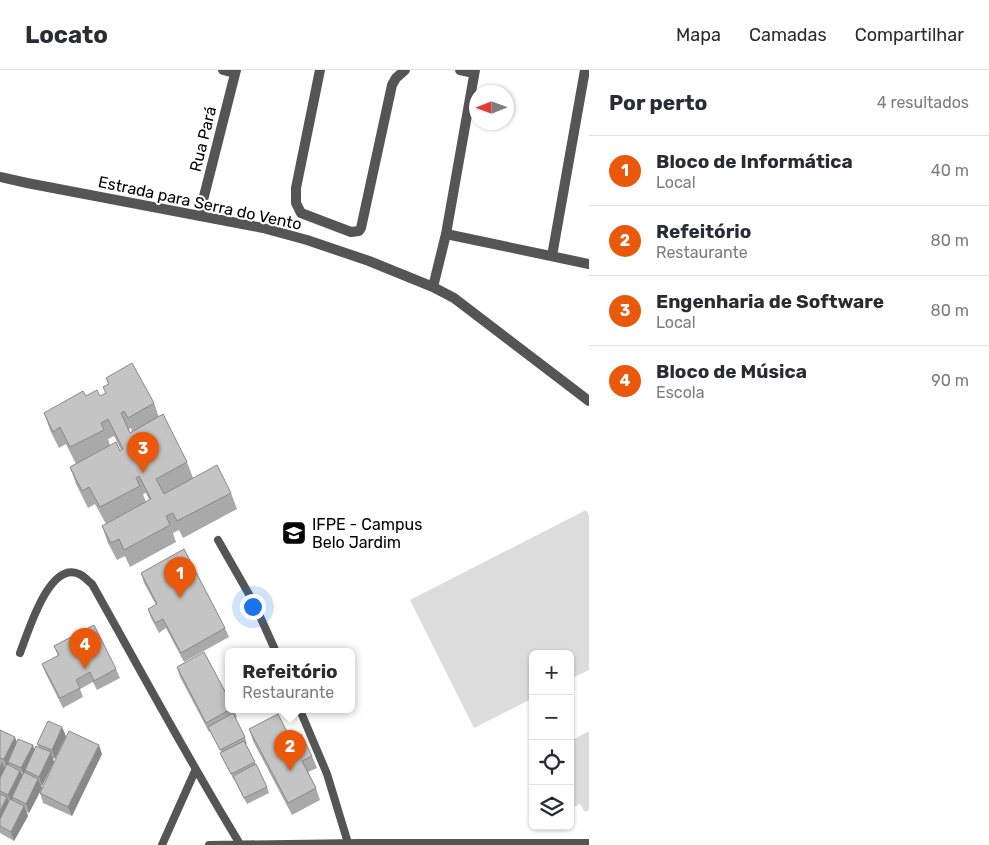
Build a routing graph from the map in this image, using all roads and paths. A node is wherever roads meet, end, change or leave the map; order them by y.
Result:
1 (223, 70) edge
2 (320, 70) edge
3 (405, 70) edge
4 (460, 70) edge
5 (585, 70) edge
6 (235, 71) edge
7 (474, 72) edge
8 (0, 177) edge
9 (199, 216) junction
10 (446, 234) junction
11 (552, 256) junction
12 (589, 264) edge
13 (433, 287) junction
14 (589, 401) edge
15 (218, 540) dead end
16 (274, 648) edge
17 (20, 653) dead end
18 (301, 713) edge
19 (195, 771) junction
20 (348, 843) junction
21 (589, 843) edge
22 (240, 844) edge
23 (359, 844) edge
24 (162, 845) edge
25 (209, 845) edge

1 - 6 street
2 - 3 street
4 - 7 street
5 - 11 street
6 - 9 street, Rua Pará
7 - 10 street
8 - 9 street, Estrada para Serra do Vento
9 - 13 street, Estrada para Serra do Vento
10 - 11 street
10 - 13 street
11 - 12 street
13 - 14 street, Estrada para Serra do Vento
15 - 16 lane
17 - 19 lane
18 - 20 lane
19 - 22 lane
19 - 24 lane
20 - 22 lane
20 - 23 lane
21 - 23 lane
22 - 25 lane

